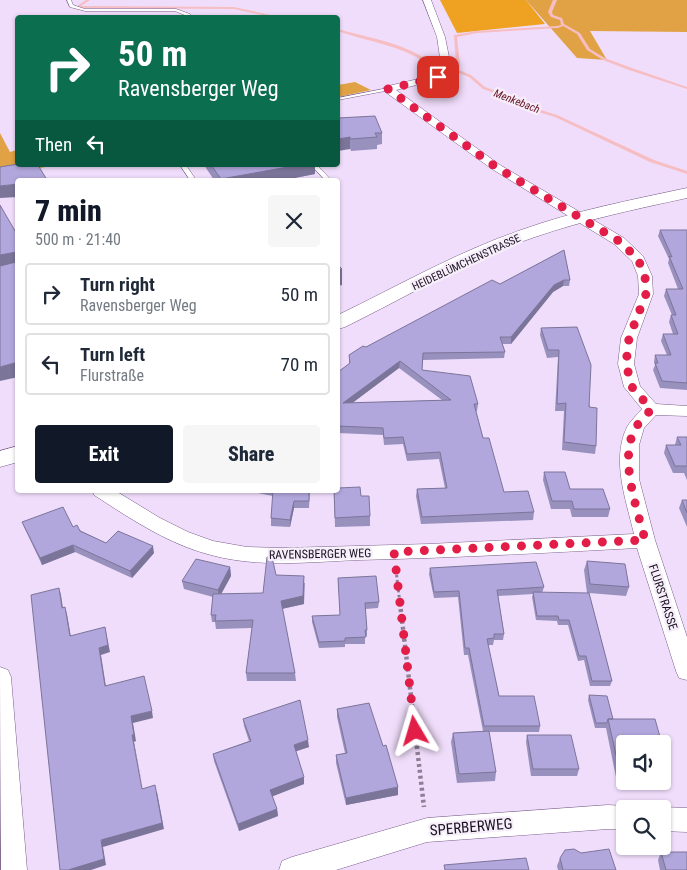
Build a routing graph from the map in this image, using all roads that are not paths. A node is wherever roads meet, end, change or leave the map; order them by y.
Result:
1 (69, 0) edge
2 (427, 0) edge
3 (189, 15) edge
4 (388, 89) junction
5 (340, 99) edge
6 (185, 167) edge
7 (316, 167) edge
8 (192, 178) edge
9 (326, 178) edge
10 (687, 193) edge
11 (581, 217) junction
12 (340, 322) edge
13 (651, 409) junction
14 (687, 411) edge
15 (15, 455) edge
16 (0, 459) edge
17 (105, 493) edge
18 (645, 540) junction
19 (687, 672) edge
20 (0, 677) edge
21 (616, 817) edge
22 (671, 819) edge
23 (687, 820) edge
24 (14, 870) edge
25 (292, 870) edge

1 - 3 lane
2 - 4 street
4 - 5 lane
4 - 11 street
6 - 8 lane
7 - 9 lane
10 - 11 street, HEIDEBLÜMCHENSTRASSE
11 - 12 street, HEIDEBLÜMCHENSTRASSE
11 - 13 street
13 - 14 street
13 - 18 street, FLURSTRASSE
15 - 16 street
17 - 18 street, RAVENSBERGER WEG
18 - 19 street, FLURSTRASSE
20 - 24 street
21 - 25 street, SPERBERWEG
22 - 23 street

